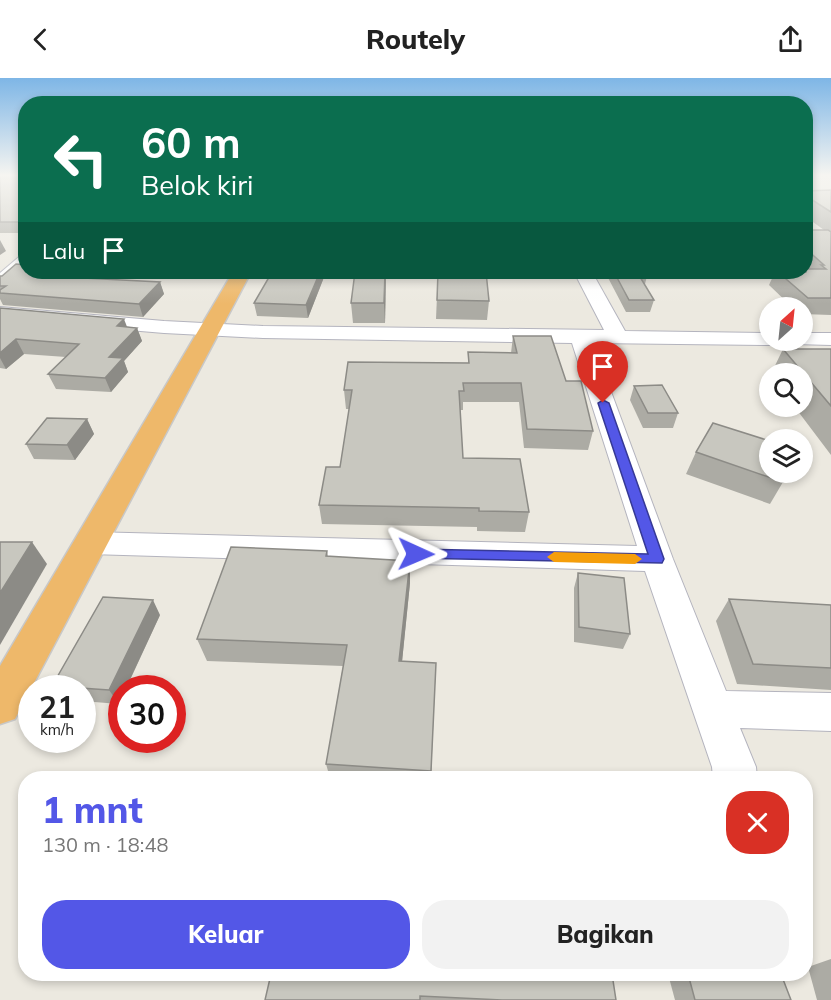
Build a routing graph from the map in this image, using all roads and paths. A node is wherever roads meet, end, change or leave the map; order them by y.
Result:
1 (18, 267) edge
2 (238, 279) edge
3 (587, 279) edge
4 (0, 282) edge
5 (0, 313) edge
6 (210, 330) junction
7 (580, 336) junction
8 (618, 337) junction
9 (759, 339) edge
10 (813, 339) edge
11 (831, 339) edge
12 (90, 543) junction
13 (657, 559) junction
14 (6, 695) edge
15 (713, 709) junction
16 (831, 712) edge
17 (734, 771) edge

1 - 4 street
2 - 6 highway
3 - 8 street
5 - 6 street
6 - 7 street
6 - 12 highway
7 - 8 street
7 - 13 street
8 - 9 street
10 - 11 street
12 - 13 street
12 - 14 highway
13 - 15 street
15 - 16 street
15 - 17 street

